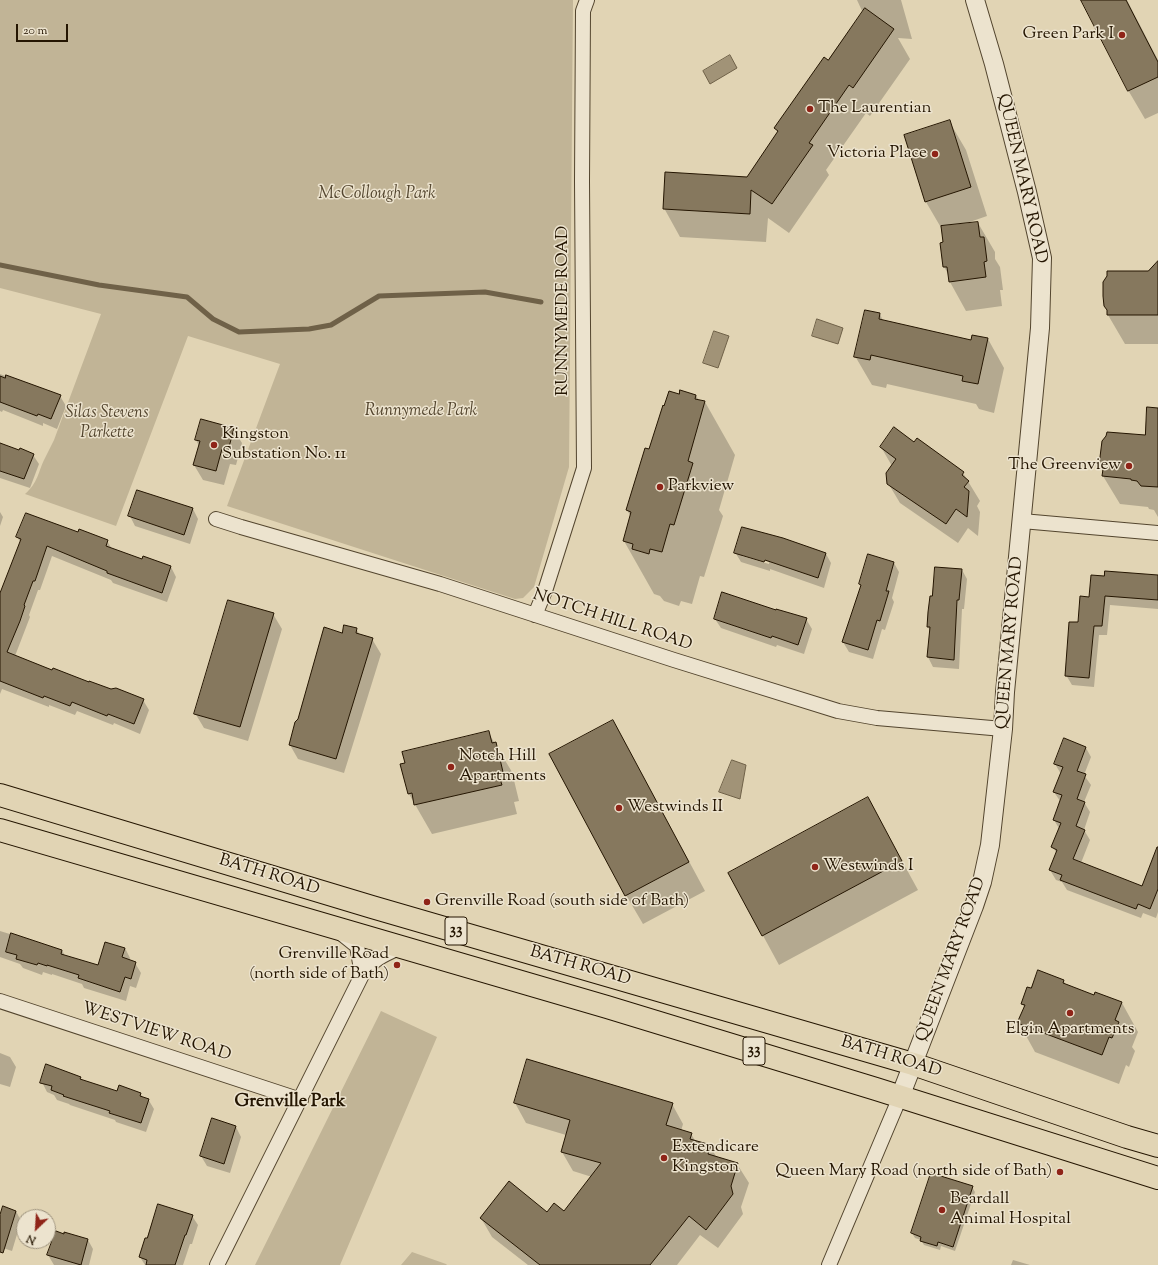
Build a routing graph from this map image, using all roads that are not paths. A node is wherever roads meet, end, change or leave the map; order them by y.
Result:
1 (587, 0) edge
2 (975, 0) edge
3 (216, 519) dead end
4 (1022, 521) junction
5 (1158, 533) edge
6 (536, 615) junction
7 (1003, 729) junction
8 (0, 795) edge
9 (0, 830) edge
10 (335, 928) junction
11 (401, 947) junction
12 (362, 975) junction
13 (0, 1001) edge
14 (913, 1064) junction
15 (900, 1097) junction
16 (301, 1100) junction
17 (1158, 1146) edge
18 (1158, 1178) edge
19 (217, 1265) edge
20 (829, 1265) edge

1 - 6 street, RUNNYMEDE ROAD
2 - 4 street, QUEEN MARY ROAD
3 - 6 street, NOTCH HILL ROAD
4 - 5 street
4 - 7 street, QUEEN MARY ROAD
6 - 7 street, NOTCH HILL ROAD
7 - 14 street, QUEEN MARY ROAD
8 - 14 main road, BATH ROAD / 33
9 - 10 main road, BATH ROAD / 33
10 - 11 main road, BATH ROAD / 33
10 - 12 street
11 - 12 street
11 - 15 main road, BATH ROAD / 33
12 - 16 street
13 - 16 street, WESTVIEW ROAD
14 - 15 street, QUEEN MARY ROAD
14 - 17 main road, BATH ROAD / 33
15 - 18 main road, BATH ROAD / 33
15 - 20 street, QUEEN MARY ROAD
16 - 19 street

